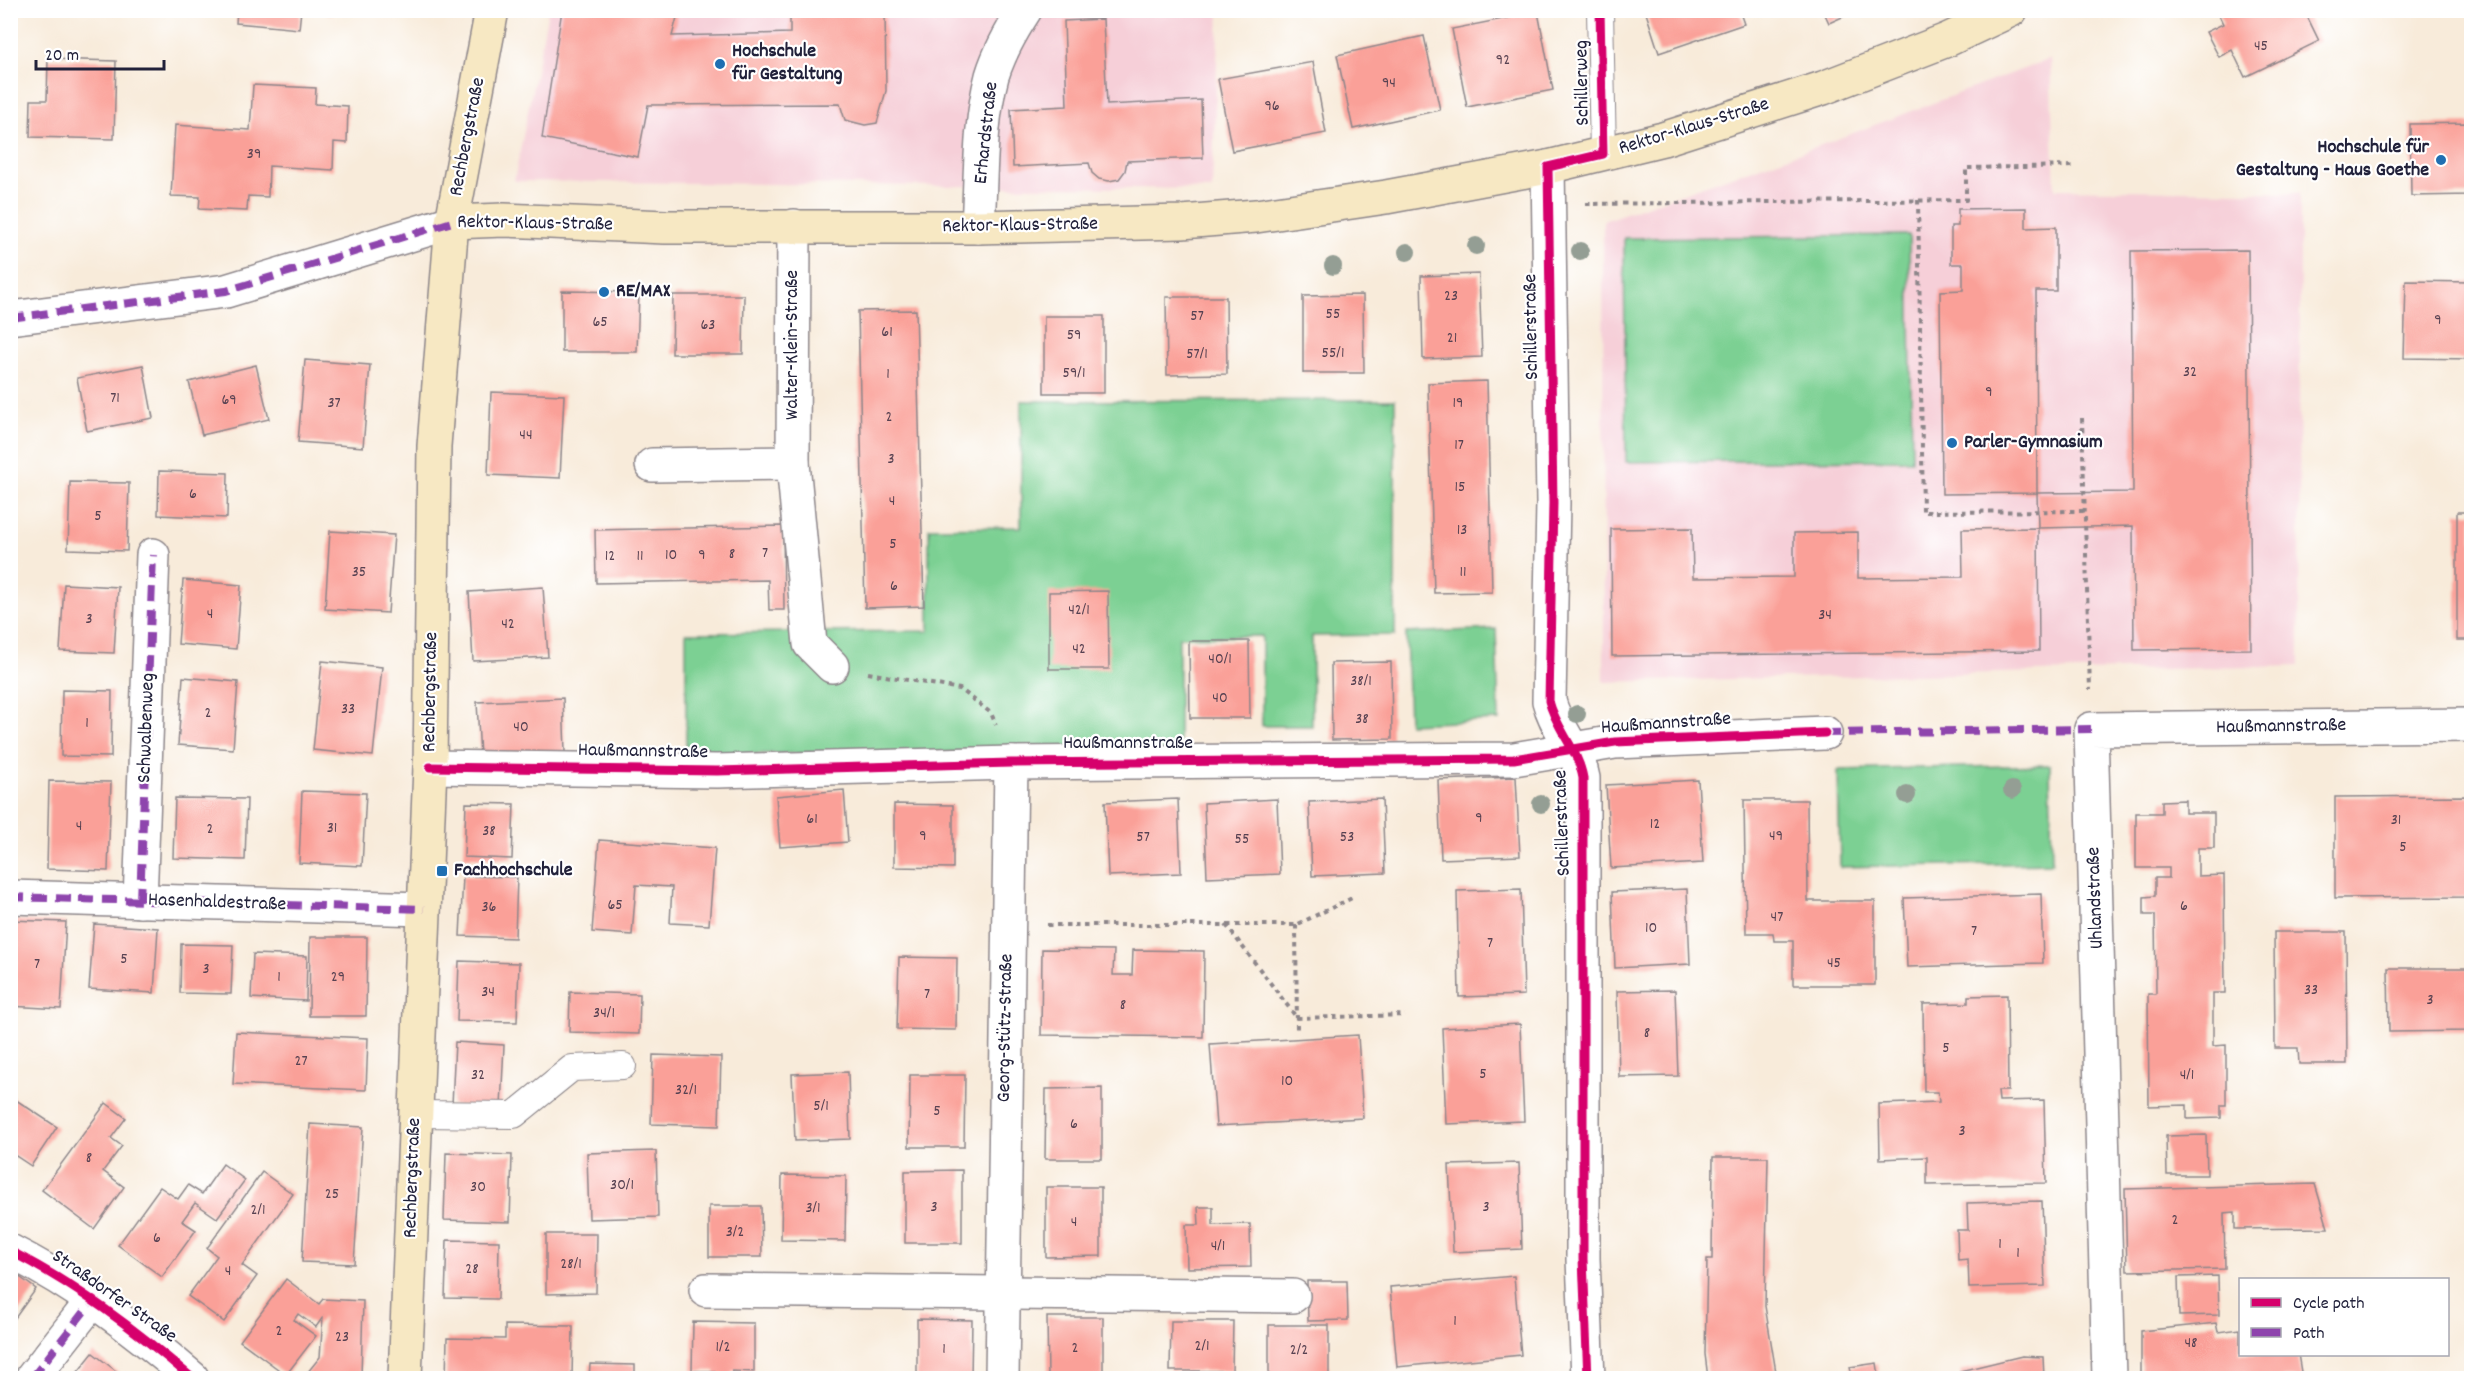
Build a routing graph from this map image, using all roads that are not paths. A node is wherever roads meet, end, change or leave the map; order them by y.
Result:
1 (492, 10) edge
2 (1025, 10) edge
3 (1600, 10) edge
4 (2011, 10) edge
5 (1603, 154) junction
6 (1548, 167) junction
7 (452, 222) junction
8 (794, 226) junction
9 (978, 227) junction
10 (10, 318) edge
11 (793, 464) junction
12 (652, 465) dead end
13 (153, 555) dead end
14 (832, 666) road end
15 (2472, 725) edge
16 (2091, 729) joint
17 (1825, 733) dead end
18 (1574, 750) junction
19 (1011, 763) junction
20 (430, 767) junction
21 (10, 897) edge
22 (140, 901) junction
23 (424, 909) junction
24 (623, 1066) dead end
25 (416, 1114) junction
26 (10, 1251) edge
27 (706, 1290) dead end
28 (1003, 1293) junction
29 (1293, 1296) dead end
30 (93, 1300) junction
31 (32, 1378) edge
32 (192, 1378) edge
33 (405, 1378) edge
34 (1002, 1378) edge
35 (1588, 1378) edge
36 (2109, 1378) edge

1 - 7 main road, Rechbergstraße
2 - 9 street, Erhardstraße
3 - 5 lane, Schillerweg
4 - 5 main road, Rektor-Klaus-Straße
5 - 6 main road, Rektor-Klaus-Straße
6 - 9 main road, Rektor-Klaus-Straße
6 - 18 street, Schillerstraße
7 - 8 main road, Rektor-Klaus-Straße
7 - 10 street, Rektor-Klaus-Straße
7 - 20 main road, Rechbergstraße
8 - 9 main road, Rektor-Klaus-Straße
8 - 11 street, Walter-Klein-Straße
11 - 12 street
11 - 14 street, Walter-Klein-Straße
13 - 22 street, Schwalbenweg
15 - 16 street, Haußmannstraße
16 - 36 street, Uhlandstraße
17 - 18 street, Haußmannstraße
18 - 19 street, Haußmannstraße
18 - 35 street, Schillerstraße
19 - 20 street, Haußmannstraße
19 - 28 street, Georg-Stütz-Straße
20 - 23 main road, Rechbergstraße
21 - 22 street, Hasenhaldestraße
22 - 23 street, Hasenhaldestraße
23 - 25 main road, Rechbergstraße
24 - 25 lane
25 - 33 main road, Rechbergstraße
26 - 30 street, Straßdorfer Straße
27 - 28 street
28 - 29 street
28 - 34 street, Georg-Stütz-Straße
30 - 31 street
30 - 32 street, Straßdorfer Straße

